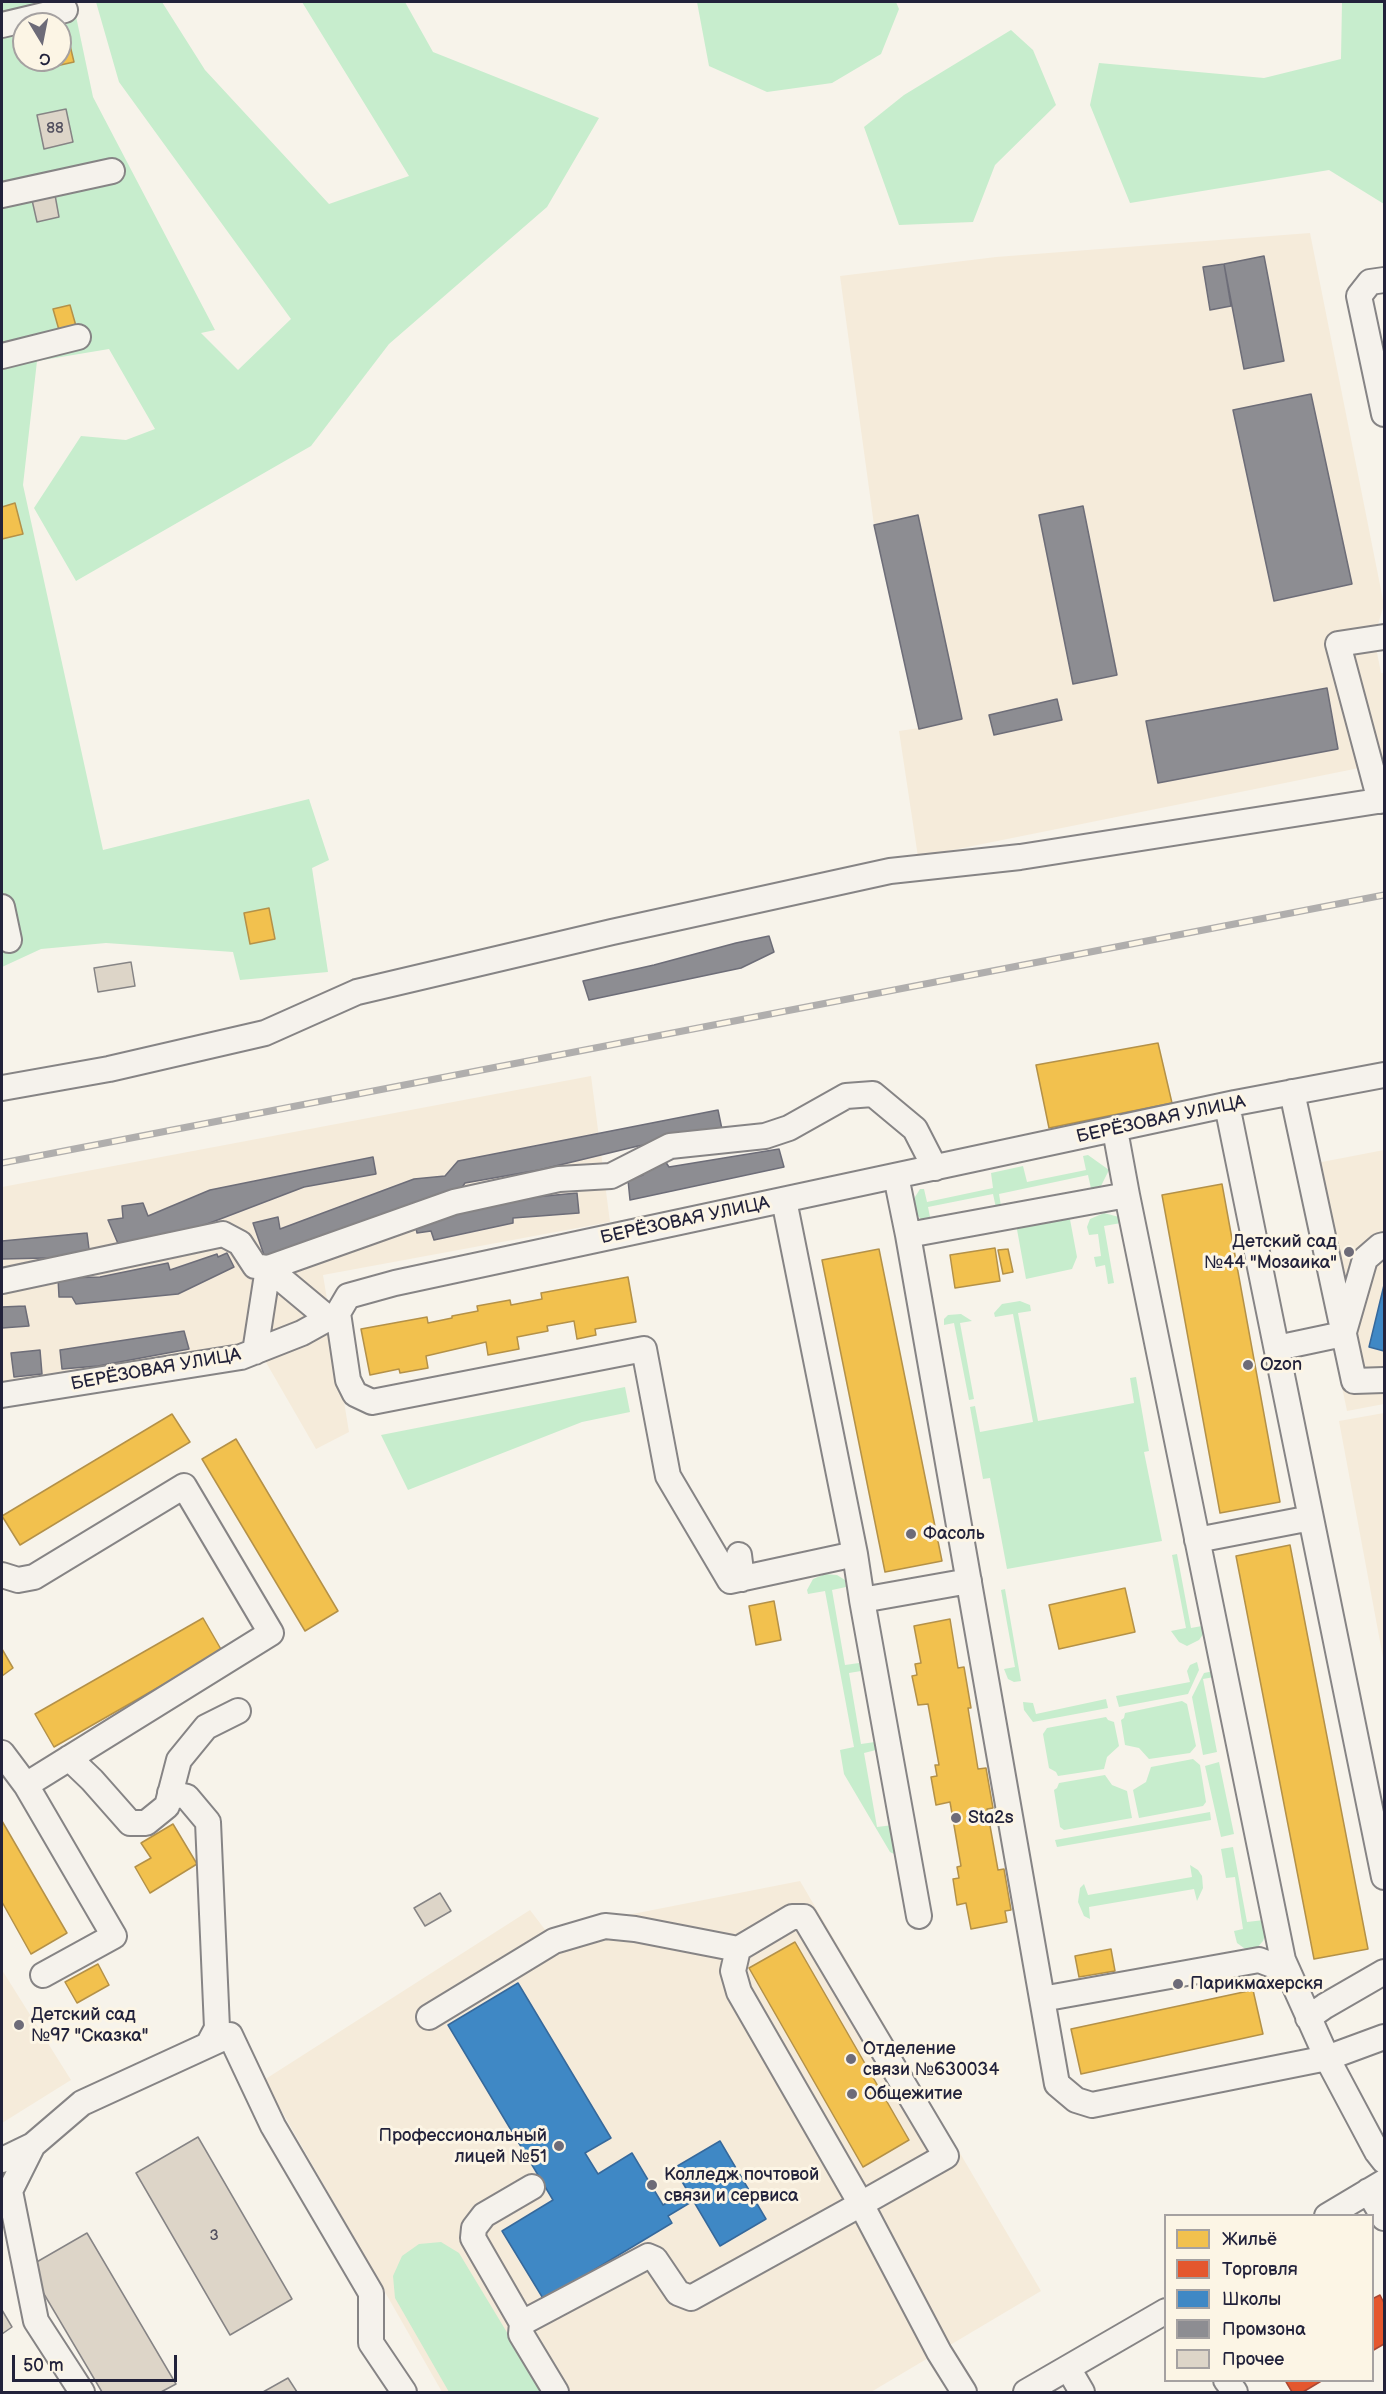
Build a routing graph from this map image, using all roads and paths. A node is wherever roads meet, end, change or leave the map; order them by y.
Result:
1 (65, 10) dead end
2 (2, 25) edge
3 (112, 171) dead end
4 (2, 195) edge
5 (1384, 280) edge
6 (78, 337) dead end
7 (2, 356) edge
8 (1384, 414) edge
9 (1384, 638) edge
10 (1382, 800) edge
11 (2, 907) edge
12 (9, 940) dead end
13 (1384, 1075) edge
14 (2, 1088) edge
15 (1292, 1092) junction
16 (1227, 1105) junction
17 (1114, 1130) junction
18 (935, 1168) junction
19 (896, 1176) junction
20 (1127, 1196) junction
21 (783, 1200) junction
22 (908, 1235) junction
23 (1384, 1245) edge
24 (268, 1268) junction
25 (2, 1281) edge
26 (333, 1315) junction
27 (1343, 1334) junction
28 (1277, 1348) junction
29 (255, 1352) junction
30 (1384, 1380) edge
31 (2, 1395) edge
32 (1311, 1518) junction
33 (1197, 1540) junction
34 (855, 1554) junction
35 (2, 1575) edge
36 (969, 1581) junction
37 (862, 1600) junction
38 (238, 1711) dead end
39 (2, 1753) edge
40 (69, 1758) junction
41 (26, 1785) junction
42 (171, 1793) junction
43 (1384, 1877) edge
44 (920, 1916) dead end
45 (738, 1949) junction
46 (1288, 1971) junction
47 (1384, 1972) edge
48 (43, 1975) dead end
49 (1042, 1999) junction
50 (429, 2017) dead end
51 (1308, 2018) junction
52 (1384, 2037) edge
53 (208, 2044) junction
54 (1327, 2058) junction
55 (33, 2145) junction
56 (2, 2160) edge
57 (1384, 2161) edge
58 (532, 2187) dead end
59 (1376, 2187) edge
60 (861, 2204) junction
61 (1330, 2214) edge
62 (1384, 2218) edge
63 (1164, 2312) edge
64 (522, 2323) junction
65 (1068, 2368) junction
66 (82, 2392) edge
67 (404, 2392) edge
68 (556, 2392) edge
69 (964, 2392) edge
70 (1026, 2392) edge
71 (1082, 2392) edge

1 - 2 street
3 - 4 street
5 - 8 street
6 - 7 street
9 - 10 street
10 - 14 street
11 - 12 street
13 - 15 street, БЕРЁЗОВАЯ УЛИЦА
15 - 16 street, БЕРЁЗОВАЯ УЛИЦА
15 - 27 street
16 - 17 street, БЕРЁЗОВАЯ УЛИЦА
16 - 28 street
17 - 18 street, БЕРЁЗОВАЯ УЛИЦА
17 - 20 street
18 - 19 street, БЕРЁЗОВАЯ УЛИЦА
18 - 24 street
19 - 21 street, БЕРЁЗОВАЯ УЛИЦА
19 - 22 street
20 - 22 street
20 - 33 street
21 - 26 street, БЕРЁЗОВАЯ УЛИЦА
21 - 34 street
22 - 36 street
23 - 27 street
24 - 25 street
24 - 26 street
24 - 29 street
26 - 29 street, БЕРЁЗОВАЯ УЛИЦА
26 - 34 street
27 - 28 street
27 - 30 street
28 - 32 street
29 - 31 street, БЕРЁЗОВАЯ УЛИЦА
32 - 33 street
32 - 43 street
33 - 46 street
34 - 37 street
35 - 40 street
36 - 37 street
36 - 49 street
37 - 44 street
38 - 42 street
39 - 41 street
40 - 41 street
40 - 42 street
41 - 48 street
42 - 53 street
45 - 50 street
45 - 60 street
45 - 60 street
46 - 49 street
46 - 51 street
47 - 51 street
49 - 54 street
51 - 54 street
52 - 54 street
53 - 55 street
53 - 67 street
54 - 57 street
55 - 56 street
55 - 66 street
58 - 64 street
59 - 61 street
59 - 62 street
60 - 64 street
60 - 69 street
63 - 65 street
64 - 68 street
65 - 70 street
65 - 71 street

